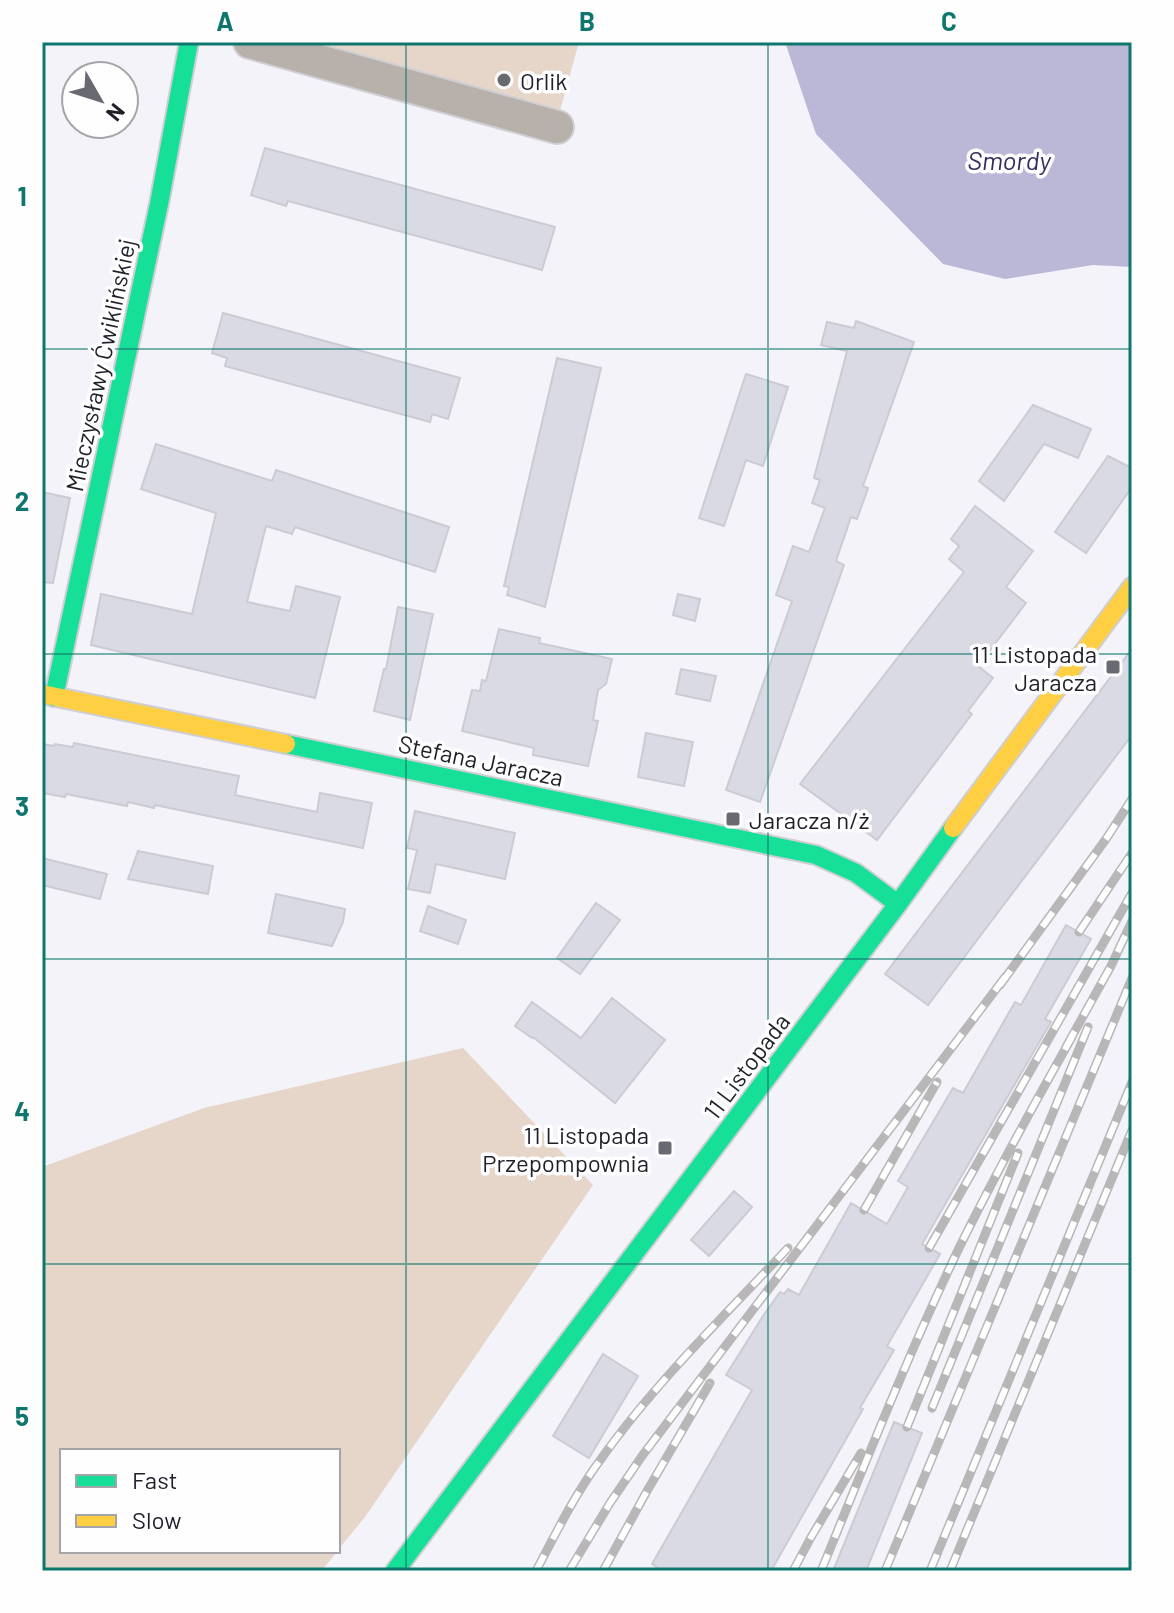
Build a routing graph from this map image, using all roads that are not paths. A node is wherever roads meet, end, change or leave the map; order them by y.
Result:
1 (189, 42) edge
2 (250, 42) edge
3 (557, 127) dead end
4 (1132, 587) edge
5 (48, 695) edge
6 (898, 904) junction
7 (395, 1571) edge

1 - 5 street, Mieczysławy Ćwiklińskiej
2 - 3 street
4 - 6 street, 11 Listopada
5 - 6 street, Stefana Jaracza
6 - 7 street, 11 Listopada

